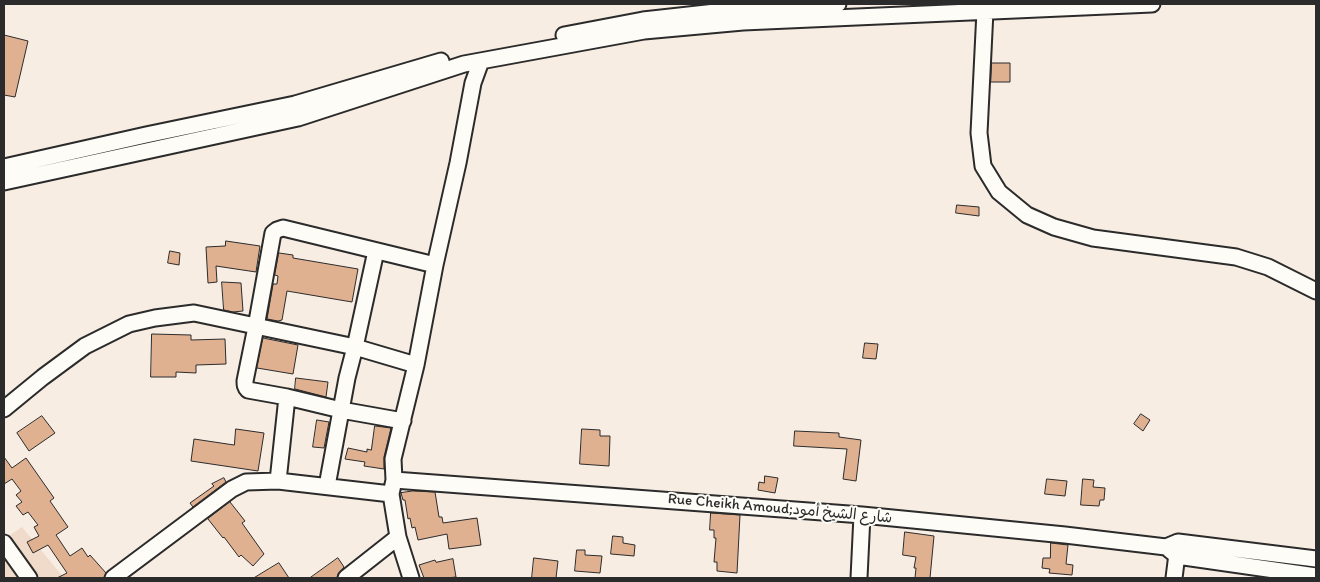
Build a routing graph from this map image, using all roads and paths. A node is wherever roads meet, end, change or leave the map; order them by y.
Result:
1 (838, 4) edge
2 (1152, 4) edge
3 (986, 11) junction
4 (481, 61) junction
5 (464, 64) junction
6 (473, 83) junction
7 (4, 167) edge
8 (4, 182) edge
9 (376, 251) junction
10 (435, 265) junction
11 (1316, 292) edge
12 (256, 327) junction
13 (355, 347) junction
14 (416, 365) junction
15 (287, 397) junction
16 (4, 409) edge
17 (341, 410) junction
18 (404, 421) junction
19 (278, 481) junction
20 (327, 486) junction
21 (393, 487) junction
22 (862, 515) junction
23 (398, 537) junction
24 (4, 544) edge
25 (1174, 548) junction
26 (1316, 559) edge
27 (1316, 576) edge
28 (29, 578) edge
29 (113, 578) edge
30 (346, 578) edge
31 (411, 578) edge
32 (860, 578) edge
33 (1174, 578) edge

1 - 7 street
2 - 3 street
3 - 4 street
3 - 11 street
4 - 5 street
4 - 6 street
5 - 6 street
5 - 8 street
6 - 10 street
9 - 10 street
9 - 12 street
9 - 13 street
10 - 14 street
12 - 13 street
12 - 15 street
12 - 16 street
13 - 14 street
13 - 17 street
14 - 18 street
15 - 17 street
15 - 19 street
17 - 18 street
17 - 20 street
18 - 21 street
19 - 20 street, Rue Cheikh Amoud;شارع الشيخ أمود
19 - 29 street, Rue Cheikh Amoud;شارع الشيخ أمود
20 - 21 street, Rue Cheikh Amoud;شارع الشيخ أمود
21 - 22 street, Rue Cheikh Amoud;شارع الشيخ أمود
21 - 23 street
22 - 25 street, Rue Cheikh Amoud;شارع الشيخ أمود
22 - 32 street
23 - 30 street
23 - 31 street
24 - 28 street
25 - 26 street, Rue Cheikh Amoud;شارع الشيخ أمود
25 - 27 street, Rue Cheikh Amoud;شارع الشيخ أمود
25 - 33 street

